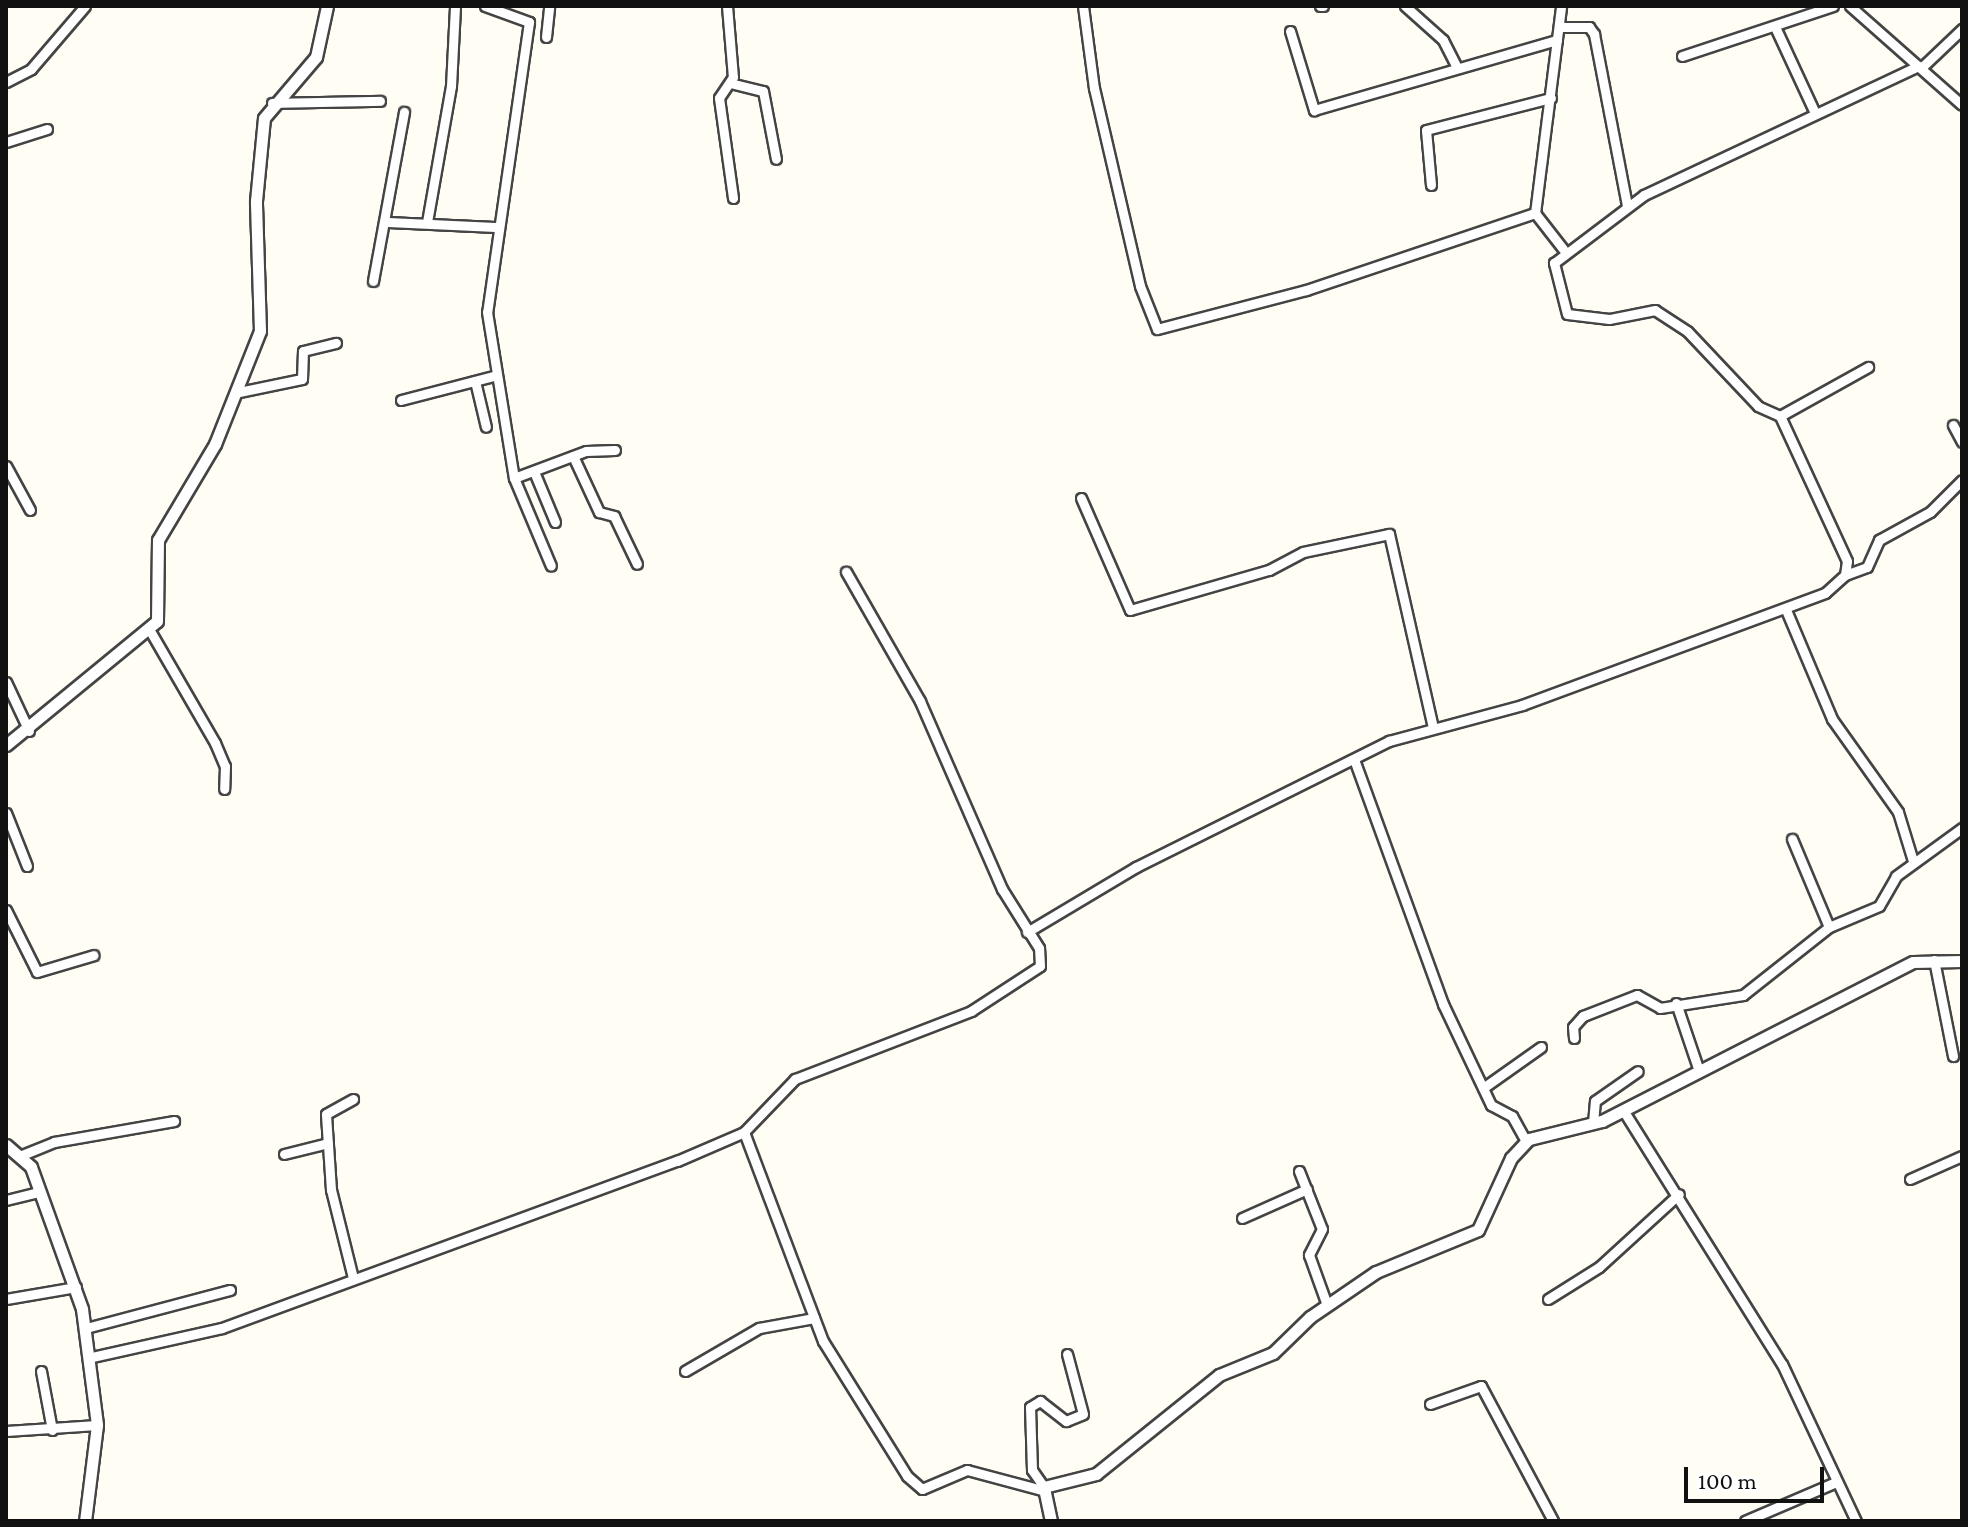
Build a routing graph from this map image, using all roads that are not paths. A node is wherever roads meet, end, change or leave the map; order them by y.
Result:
1 (85, 6) edge
2 (327, 6) edge
3 (455, 6) edge
4 (485, 6) edge
5 (549, 6) edge
6 (727, 6) edge
7 (1083, 6) edge
8 (1405, 6) edge
9 (1561, 6) edge
10 (1833, 6) edge
11 (1850, 6) edge
12 (529, 20) junction
13 (547, 20) junction
14 (1559, 27) junction
15 (1776, 29) junction
16 (1962, 29) edge
17 (1290, 31) dead end
18 (546, 37) dead end
19 (1557, 40) junction
20 (1682, 56) dead end
21 (1923, 63) junction
22 (1456, 65) junction
23 (6, 82) edge
24 (730, 83) junction
25 (1551, 98) junction
26 (380, 101) dead end
27 (272, 103) junction
28 (1962, 105) edge
29 (404, 112) dead end
30 (1815, 113) junction
31 (47, 129) dead end
32 (6, 142) edge
33 (776, 159) dead end
34 (1431, 185) dead end
35 (733, 198) dead end
36 (1627, 205) junction
37 (1535, 213) junction
38 (387, 222) junction
39 (427, 222) junction
40 (496, 227) junction
41 (1563, 249) junction
42 (373, 281) dead end
43 (336, 343) dead end
44 (1868, 367) dead end
45 (497, 375) junction
46 (475, 381) junction
47 (239, 392) junction
48 (401, 400) dead end
49 (1780, 416) junction
50 (1953, 425) dead end
51 (486, 427) dead end
52 (1962, 442) edge
53 (615, 450) dead end
54 (573, 456) junction
55 (6, 466) edge
56 (535, 474) junction
57 (514, 478) junction
58 (1962, 480) edge
59 (1081, 498) dead end
60 (30, 510) dead end
61 (555, 522) dead end
62 (637, 564) dead end
63 (551, 566) dead end
64 (846, 572) dead end
65 (1845, 575) junction
66 (1786, 610) junction
67 (149, 629) junction
68 (6, 682) edge
69 (1433, 727) junction
70 (29, 731) junction
71 (6, 745) edge
72 (1355, 762) junction
73 (224, 789) dead end
74 (6, 813) edge
75 (1962, 828) edge
76 (1792, 839) dead end
77 (1913, 861) junction
78 (27, 866) dead end
79 (6, 910) edge
80 (1829, 927) junction
81 (1027, 932) junction
82 (94, 955) dead end
83 (1934, 960) junction
84 (1962, 961) edge
85 (1676, 1003) junction
86 (1574, 1038) dead end
87 (1541, 1047) dead end
88 (1953, 1056) dead end
89 (1638, 1071) dead end
90 (1699, 1071) junction
91 (1483, 1088) junction
92 (353, 1099) dead end
93 (1623, 1110) junction
94 (174, 1121) dead end
95 (1593, 1123) junction
96 (744, 1132) junction
97 (1526, 1141) junction
98 (328, 1143) junction
99 (6, 1145) edge
100 (284, 1154) dead end
101 (22, 1155) junction
102 (1962, 1156) edge
103 (1299, 1171) dead end
104 (1910, 1179) dead end
105 (1307, 1189) junction
106 (38, 1192) junction
107 (1679, 1194) junction
108 (6, 1200) edge
109 (1242, 1218) dead end
110 (353, 1278) junction
111 (76, 1287) junction
112 (230, 1290) dead end
113 (6, 1299) edge
114 (1548, 1299) dead end
115 (1327, 1305) junction
116 (814, 1318) junction
117 (86, 1328) junction
118 (1067, 1354) dead end
119 (92, 1357) junction
120 (41, 1371) dead end
121 (685, 1371) dead end
122 (1430, 1404) dead end
123 (97, 1425) junction
124 (52, 1430) junction
125 (6, 1431) edge
126 (1836, 1482) junction
127 (1043, 1489) junction
128 (85, 1521) edge
129 (1051, 1521) edge
130 (1553, 1521) edge
131 (1745, 1521) edge
132 (1856, 1521) edge

1 - 23 street
2 - 27 street
3 - 39 street
4 - 12 street
5 - 13 street
6 - 24 street
7 - 37 street
8 - 22 street
9 - 14 street
10 - 15 street
11 - 21 street
12 - 13 street
12 - 40 street
13 - 18 street
14 - 19 street
14 - 36 street
15 - 20 street
15 - 30 street
16 - 21 street
17 - 22 street
19 - 22 street
19 - 25 street
21 - 28 street
21 - 30 street
24 - 33 street
24 - 35 street
25 - 34 street
25 - 37 street
26 - 27 street
27 - 47 street
29 - 38 street
30 - 36 street
31 - 32 street
36 - 41 street
37 - 41 street
38 - 39 street
38 - 42 street
39 - 40 street
40 - 45 street
41 - 49 street
43 - 47 street
44 - 49 street
45 - 46 street
45 - 57 street
46 - 48 street
46 - 51 street
47 - 67 street
49 - 65 street
50 - 52 street
53 - 54 street
54 - 56 street
54 - 62 street
55 - 60 street
56 - 57 street
56 - 61 street
57 - 63 street
58 - 65 street
59 - 69 street
64 - 81 street
65 - 66 street
66 - 69 street
66 - 77 street
67 - 70 street
67 - 73 street
68 - 70 street
69 - 72 street
70 - 71 street
72 - 81 street
72 - 91 street
74 - 78 street
75 - 77 street
76 - 80 street
77 - 80 street
79 - 82 street
80 - 85 street
81 - 96 street
83 - 84 street
83 - 88 street
83 - 90 street
85 - 86 street
85 - 90 street
87 - 91 street
89 - 95 street
90 - 93 street
91 - 97 street
92 - 98 street
93 - 95 street
93 - 107 street
94 - 101 street
95 - 97 street
96 - 110 street
96 - 116 street
97 - 115 street
98 - 100 street
98 - 110 street
99 - 101 street
101 - 106 street
102 - 104 street
103 - 105 street
105 - 109 street
105 - 115 street
106 - 108 street
106 - 111 street
107 - 114 street
107 - 126 street
110 - 119 street
111 - 113 street
111 - 117 street
112 - 117 street
115 - 127 street
116 - 121 street
116 - 127 street
117 - 119 street
118 - 127 street
119 - 123 street
120 - 124 street
122 - 130 street
123 - 124 street
123 - 128 street
124 - 125 street
126 - 131 street
126 - 132 street
127 - 129 street

